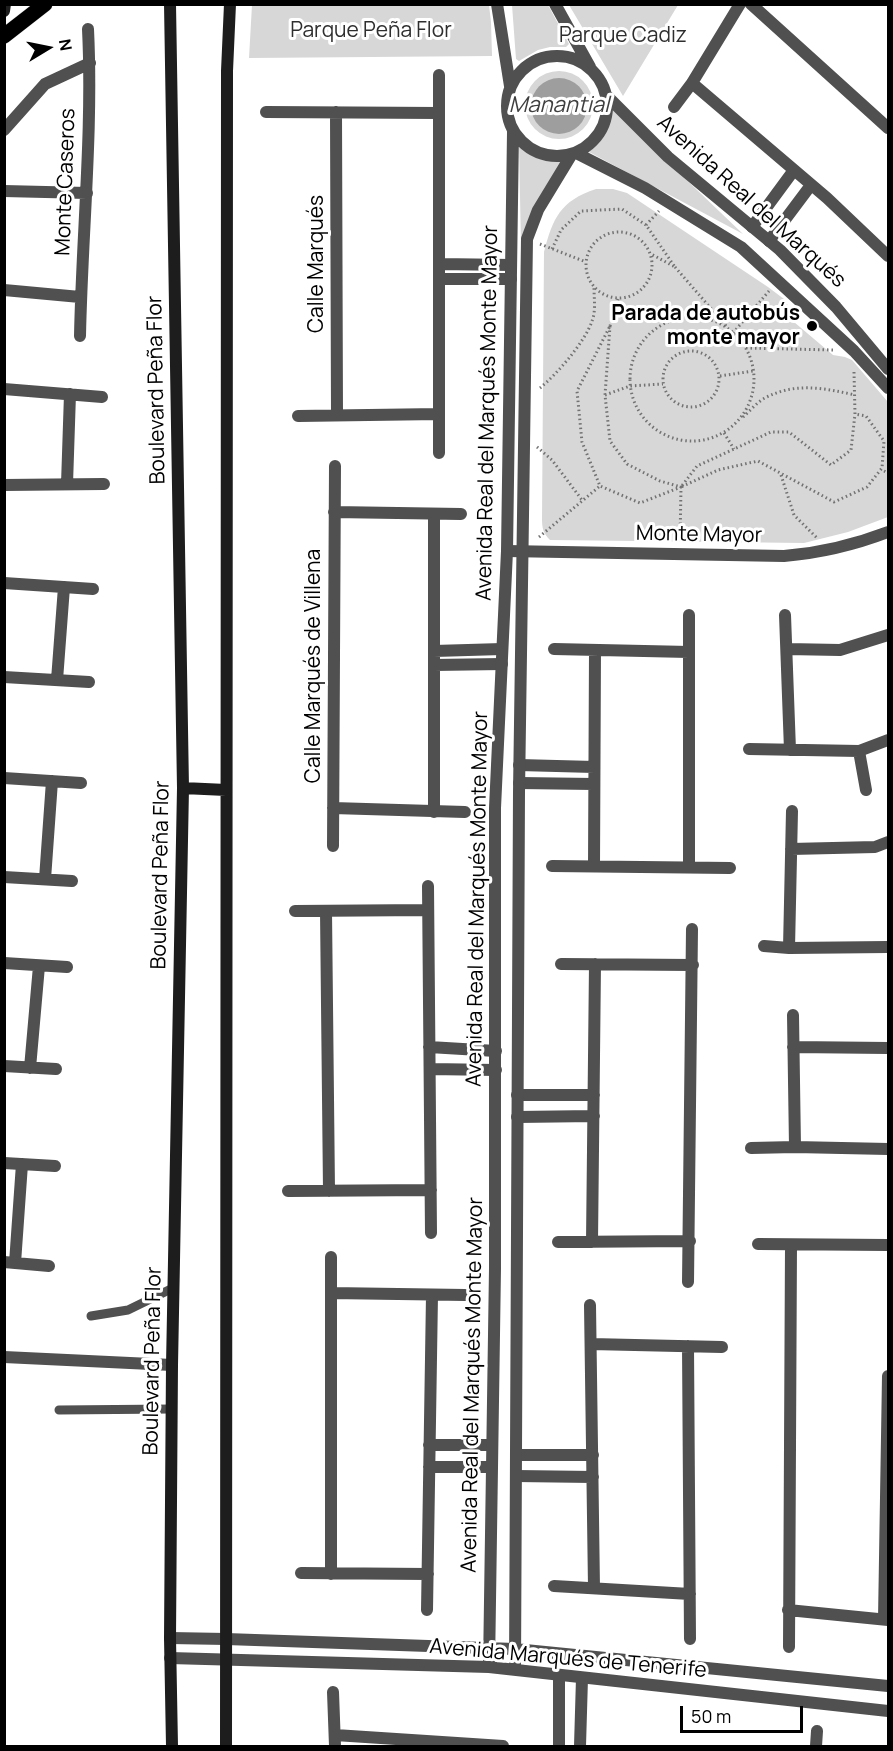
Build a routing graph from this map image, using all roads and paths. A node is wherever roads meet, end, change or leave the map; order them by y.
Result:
1 (5, 4) edge
2 (45, 4) edge
3 (170, 4) edge
4 (230, 4) edge
5 (497, 4) edge
6 (555, 4) edge
7 (740, 4) edge
8 (751, 4) edge
9 (4, 11) edge
10 (88, 29) dead end
11 (4, 36) edge
12 (90, 63) junction
13 (590, 68) junction
14 (439, 75) dead end
15 (692, 83) junction
16 (510, 86) junction
17 (606, 95) junction
18 (674, 107) dead end
19 (266, 112) dead end
20 (336, 112) junction
21 (439, 113) junction
22 (888, 128) edge
23 (4, 130) edge
24 (513, 132) junction
25 (574, 153) junction
26 (794, 170) junction
27 (812, 185) junction
28 (4, 191) edge
29 (87, 193) junction
30 (752, 227) junction
31 (527, 239) junction
32 (769, 241) junction
33 (552, 249) junction
34 (651, 254) junction
35 (888, 256) edge
36 (586, 262) junction
37 (439, 264) junction
38 (511, 265) junction
39 (675, 267) junction
40 (439, 279) junction
41 (511, 279) junction
42 (778, 281) junction
43 (594, 286) junction
44 (4, 290) edge
45 (81, 297) junction
46 (618, 298) junction
47 (610, 326) junction
48 (729, 328) junction
49 (733, 333) junction
50 (80, 336) dead end
51 (746, 348) junction
52 (854, 351) junction
53 (888, 369) edge
54 (753, 371) junction
55 (719, 376) junction
56 (663, 384) junction
57 (630, 386) junction
58 (888, 388) edge
59 (4, 389) edge
60 (70, 394) junction
61 (604, 394) junction
62 (855, 395) junction
63 (102, 396) dead end
64 (525, 400) junction
65 (439, 414) junction
66 (855, 414) junction
67 (337, 415) junction
68 (298, 416) dead end
69 (740, 420) junction
70 (724, 433) junction
71 (524, 437) junction
72 (734, 449) junction
73 (439, 453) dead end
74 (334, 466) dead end
75 (780, 474) junction
76 (67, 484) junction
77 (104, 484) dead end
78 (4, 485) edge
79 (600, 486) junction
80 (681, 487) junction
81 (582, 500) junction
82 (334, 512) junction
83 (434, 514) junction
84 (461, 514) dead end
85 (888, 532) edge
86 (834, 549) junction
87 (507, 551) junction
88 (522, 551) junction
89 (680, 554) junction
90 (4, 583) edge
91 (64, 587) junction
92 (93, 589) dead end
93 (689, 615) dead end
94 (785, 615) dead end
95 (888, 635) edge
96 (502, 649) junction
97 (554, 649) dead end
98 (787, 649) junction
99 (595, 650) junction
100 (434, 651) junction
101 (689, 652) junction
102 (502, 664) junction
103 (434, 665) junction
104 (4, 677) edge
105 (57, 680) junction
106 (89, 682) dead end
107 (888, 740) edge
108 (749, 749) dead end
109 (790, 750) junction
110 (859, 751) junction
111 (519, 765) junction
112 (594, 767) junction
113 (4, 778) edge
114 (52, 781) junction
115 (81, 783) dead end
116 (519, 783) junction
117 (594, 784) junction
118 (183, 788) junction
119 (226, 790) junction
120 (866, 790) dead end
121 (333, 808) junction
122 (792, 811) dead end
123 (434, 812) junction
124 (465, 812) dead end
125 (888, 842) edge
126 (333, 846) dead end
127 (791, 849) junction
128 (552, 866) dead end
129 (594, 866) junction
130 (689, 867) junction
131 (730, 868) dead end
132 (4, 877) edge
133 (45, 879) junction
134 (72, 881) dead end
135 (428, 886) dead end
136 (428, 910) junction
137 (295, 911) dead end
138 (326, 911) junction
139 (692, 929) dead end
140 (764, 946) dead end
141 (888, 947) edge
142 (789, 948) junction
143 (4, 963) edge
144 (561, 964) dead end
145 (595, 964) junction
146 (693, 965) junction
147 (39, 966) junction
148 (67, 968) dead end
149 (793, 1015) dead end
150 (429, 1047) junction
151 (793, 1047) junction
152 (888, 1048) edge
153 (496, 1051) junction
154 (4, 1066) edge
155 (30, 1068) junction
156 (430, 1069) junction
157 (56, 1070) dead end
158 (496, 1070) junction
159 (518, 1095) junction
160 (594, 1095) junction
161 (594, 1116) junction
162 (517, 1117) junction
163 (795, 1146) junction
164 (752, 1148) dead end
165 (888, 1149) edge
166 (4, 1163) edge
167 (22, 1164) junction
168 (55, 1166) dead end
169 (431, 1190) junction
170 (288, 1191) dead end
171 (329, 1191) junction
172 (431, 1233) dead end
173 (690, 1241) junction
174 (558, 1242) dead end
175 (592, 1242) junction
176 (758, 1244) dead end
177 (791, 1245) junction
178 (888, 1245) edge
179 (331, 1257) dead end
180 (10, 1263) edge
181 (50, 1266) dead end
182 (495, 1268) junction
183 (517, 1270) junction
184 (688, 1282) dead end
185 (174, 1288) junction
186 (331, 1293) junction
187 (432, 1295) junction
188 (465, 1295) dead end
189 (590, 1305) dead end
190 (90, 1316) dead end
191 (591, 1344) junction
192 (687, 1346) junction
193 (722, 1347) dead end
194 (4, 1357) edge
195 (172, 1365) junction
196 (888, 1376) edge
197 (172, 1409) junction
198 (59, 1410) dead end
199 (888, 1414) edge
200 (888, 1435) edge
201 (492, 1445) junction
202 (429, 1446) junction
203 (516, 1455) junction
204 (592, 1455) junction
205 (429, 1467) junction
206 (492, 1467) junction
207 (516, 1476) junction
208 (593, 1477) junction
209 (301, 1574) dead end
210 (331, 1574) junction
211 (428, 1574) junction
212 (554, 1586) dead end
213 (594, 1588) junction
214 (690, 1594) junction
215 (427, 1610) dead end
216 (788, 1610) junction
217 (886, 1620) edge
218 (170, 1638) junction
219 (226, 1639) junction
220 (690, 1639) dead end
221 (489, 1647) junction
222 (789, 1647) dead end
223 (515, 1649) junction
224 (170, 1658) junction
225 (226, 1659) junction
226 (489, 1667) junction
227 (515, 1670) junction
228 (559, 1675) junction
229 (582, 1678) junction
230 (888, 1686) edge
231 (333, 1692) dead end
232 (888, 1712) edge
233 (817, 1731) dead end
234 (335, 1741) edge
235 (172, 1746) edge
236 (226, 1746) edge
237 (503, 1746) edge
238 (559, 1746) edge
239 (580, 1746) edge
240 (816, 1746) edge

1 - 9 main road
2 - 11 main road
3 - 118 main road, Boulevard Peña Flor
4 - 119 main road
5 - 16 street
6 - 13 street
7 - 15 street
8 - 22 street
10 - 12 street, Monte Caseros
12 - 23 street
12 - 29 street, Monte Caseros
13 - 16 street
13 - 17 street
14 - 21 street
15 - 18 street
15 - 26 street
16 - 24 street
17 - 25 street
17 - 30 street, Avenida Real del Marqués
19 - 20 street
20 - 21 street
20 - 67 street, Calle Marqués
21 - 37 street
24 - 25 street
24 - 38 street, Avenida Real del Marqués Monte Mayor
25 - 31 street, Avenida Real del Marqués Monte Mayor
25 - 42 street, Avenida Real del Marqués
26 - 27 street
26 - 30 street
27 - 32 street
27 - 35 street
28 - 29 street
29 - 45 street, Monte Caseros
30 - 32 street, Avenida Real del Marqués
31 - 33 path
31 - 64 street, Avenida Real del Marqués Monte Mayor
32 - 53 street, Avenida Real del Marqués
33 - 36 path
33 - 39 path
34 - 36 path
34 - 39 path
34 - 46 path
36 - 43 path
37 - 38 street
37 - 40 street
38 - 41 street, Avenida Real del Marqués Monte Mayor
39 - 48 path
40 - 41 street
40 - 65 street
41 - 87 street, Avenida Real del Marqués Monte Mayor
42 - 49 path
42 - 52 street, Avenida Real del Marqués
43 - 46 path
43 - 64 path
44 - 45 street
45 - 50 street, Monte Caseros
46 - 47 path
47 - 61 path
47 - 79 path
48 - 49 path
48 - 57 path
49 - 51 path
51 - 52 path
51 - 54 path
52 - 58 street, Avenida Real del Marqués
52 - 62 path
54 - 55 path
54 - 69 path
55 - 56 path
55 - 56 path
56 - 57 path
57 - 61 path
57 - 70 path
59 - 60 street
60 - 63 street
60 - 76 street
61 - 80 path
62 - 66 path
62 - 69 path
64 - 71 street, Avenida Real del Marqués Monte Mayor
65 - 67 street
65 - 73 street
66 - 72 path
66 - 75 path
67 - 68 street
69 - 70 path
70 - 72 path
71 - 81 path
71 - 88 street, Avenida Real del Marqués Monte Mayor
72 - 80 path
74 - 82 street, Calle Marqués de Villena
75 - 80 path
75 - 86 path
76 - 77 street
76 - 78 street
79 - 80 path
79 - 81 path
80 - 89 path
81 - 88 path
82 - 83 street
82 - 121 street, Calle Marqués de Villena
83 - 84 street
83 - 100 street
85 - 86 street, Monte Mayor
86 - 89 street, Monte Mayor
87 - 88 street, Monte Mayor
87 - 96 street, Avenida Real del Marqués Monte Mayor
88 - 89 street, Monte Mayor
88 - 111 street, Avenida Real del Marqués Monte Mayor
90 - 91 street
91 - 92 street
91 - 105 street
93 - 101 street
94 - 98 street
95 - 98 street
96 - 100 street
96 - 102 street, Avenida Real del Marqués Monte Mayor
97 - 99 street
98 - 109 street
99 - 101 street
99 - 112 street
100 - 103 street
101 - 130 street
102 - 103 street
102 - 153 street, Avenida Real del Marqués Monte Mayor
103 - 123 street
104 - 105 street
105 - 106 street
107 - 110 street
108 - 109 street
109 - 110 street
110 - 120 street
111 - 112 street
111 - 116 street, Avenida Real del Marqués Monte Mayor
112 - 117 street
113 - 114 street
114 - 115 street
114 - 133 street
116 - 117 street
116 - 159 street, Avenida Real del Marqués Monte Mayor
117 - 129 street
118 - 119 main road
118 - 185 main road, Boulevard Peña Flor
119 - 219 main road
121 - 123 street, Calle Marqués de Villena
121 - 126 street
122 - 127 street
123 - 124 street, Calle Marqués de Villena
125 - 127 street
127 - 142 street
128 - 129 street
129 - 130 street
130 - 131 street
132 - 133 street
133 - 134 street
135 - 136 street
136 - 138 street
136 - 150 street
137 - 138 street
138 - 171 street
139 - 146 street
140 - 142 street
141 - 142 street
143 - 147 street
144 - 145 street
145 - 146 street
145 - 160 street
146 - 173 street
147 - 148 street
147 - 155 street
149 - 151 street
150 - 153 street
150 - 156 street
151 - 152 street
151 - 163 street
153 - 158 street, Avenida Real del Marqués Monte Mayor
154 - 155 street
155 - 157 street
156 - 158 street
156 - 169 street
158 - 182 street, Avenida Real del Marqués Monte Mayor
159 - 160 street
159 - 162 street, Avenida Real del Marqués Monte Mayor
160 - 161 street
161 - 162 street
161 - 175 street
162 - 183 street, Avenida Real del Marqués Monte Mayor
163 - 164 street
163 - 165 street
166 - 167 street
167 - 168 street
167 - 180 street
169 - 171 street
169 - 172 street
170 - 171 street
173 - 175 street
173 - 184 street
174 - 175 street
176 - 177 street
177 - 178 street
177 - 216 street
179 - 186 street
180 - 181 street
182 - 183 street
182 - 201 street, Avenida Real del Marqués Monte Mayor
183 - 203 street, Avenida Real del Marqués Monte Mayor
185 - 190 lane
185 - 195 main road, Boulevard Peña Flor
186 - 187 street
186 - 210 street
187 - 188 street
187 - 202 street
189 - 191 street
191 - 192 street
191 - 204 street
192 - 193 street
192 - 214 street
194 - 195 street
195 - 197 main road, Boulevard Peña Flor
196 - 199 street
197 - 198 lane
197 - 218 main road, Boulevard Peña Flor
199 - 200 street
200 - 217 street
201 - 202 street
201 - 206 street, Avenida Real del Marqués Monte Mayor
202 - 205 street
203 - 204 street
203 - 207 street, Avenida Real del Marqués Monte Mayor
204 - 208 street
205 - 206 street
205 - 211 street
206 - 221 street, Avenida Real del Marqués Monte Mayor
207 - 208 street
207 - 223 street, Avenida Real del Marqués Monte Mayor
208 - 213 street
209 - 210 street
210 - 211 street
211 - 215 street
212 - 213 street
213 - 214 street
214 - 220 street
216 - 217 street
216 - 222 street
218 - 219 street, Avenida Marqués de Tenerife
218 - 224 main road, Boulevard Peña Flor
219 - 221 street, Avenida Marqués de Tenerife
219 - 225 main road
221 - 223 street, Avenida Marqués de Tenerife
221 - 226 street, Avenida Real del Marqués Monte Mayor
223 - 227 street, Avenida Real del Marqués Monte Mayor
223 - 230 street, Avenida Marqués de Tenerife
224 - 225 street, Avenida Marqués de Tenerife
224 - 235 main road, Boulevard Peña Flor
225 - 226 street, Avenida Marqués de Tenerife
225 - 236 main road
226 - 227 street, Avenida Marqués de Tenerife
227 - 228 street, Avenida Marqués de Tenerife
228 - 229 street, Avenida Marqués de Tenerife
228 - 238 street
229 - 232 street, Avenida Marqués de Tenerife
229 - 239 street
231 - 234 street
233 - 240 street
234 - 237 street

